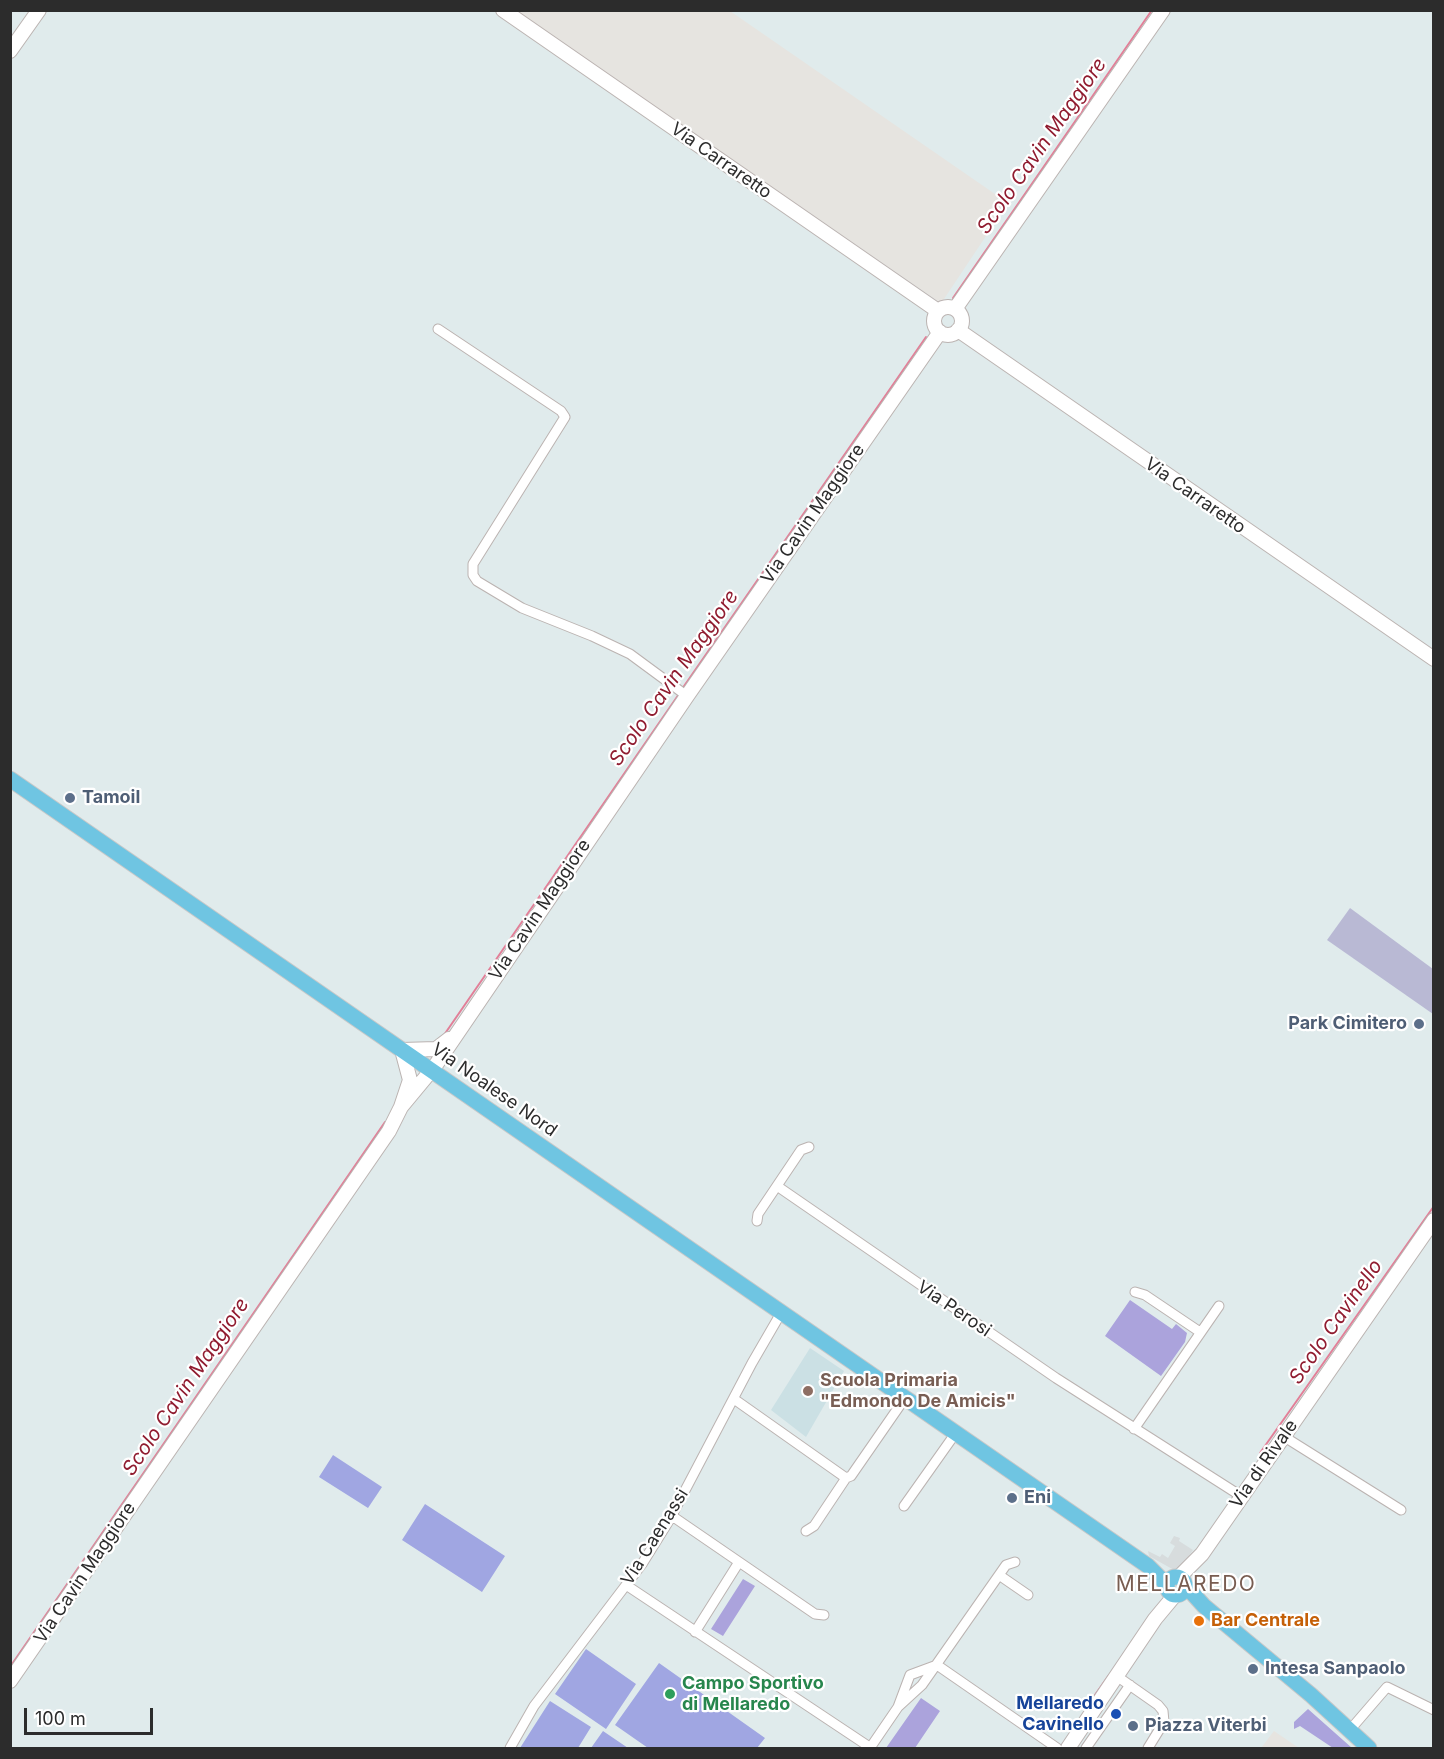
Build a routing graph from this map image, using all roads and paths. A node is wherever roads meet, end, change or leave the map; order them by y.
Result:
1 (39, 10) edge
2 (503, 10) edge
3 (1163, 10) edge
4 (10, 51) edge
5 (955, 309) junction
6 (938, 311) junction
7 (438, 329) dead end
8 (958, 330) junction
9 (940, 332) junction
10 (1434, 659) edge
11 (682, 692) junction
12 (10, 779) edge
13 (453, 1036) junction
14 (436, 1049) junction
15 (402, 1050) junction
16 (429, 1069) junction
17 (410, 1080) junction
18 (401, 1107) junction
19 (808, 1147) dead end
20 (777, 1186) junction
21 (1434, 1220) edge
22 (757, 1221) dead end
23 (1135, 1292) dead end
24 (1219, 1306) dead end
25 (782, 1313) junction
26 (1200, 1332) junction
27 (904, 1398) junction
28 (735, 1399) junction
29 (1134, 1429) junction
30 (955, 1434) junction
31 (1283, 1436) junction
32 (846, 1478) junction
33 (1241, 1496) junction
34 (904, 1506) dead end
35 (1401, 1510) dead end
36 (670, 1519) junction
37 (806, 1531) dead end
38 (740, 1562) junction
39 (1015, 1562) dead end
40 (999, 1575) junction
41 (626, 1585) junction
42 (1176, 1586) junction
43 (1028, 1595) dead end
44 (824, 1615) dead end
45 (695, 1632) junction
46 (937, 1665) junction
47 (10, 1681) edge
48 (1124, 1681) junction
49 (898, 1707) junction
50 (1434, 1710) edge
51 (1349, 1731) junction
52 (870, 1748) edge
53 (510, 1749) edge
54 (1057, 1749) edge
55 (1068, 1749) edge
56 (1086, 1749) edge
57 (1148, 1749) edge
58 (1369, 1749) edge

1 - 4 street
2 - 6 street, Via Carraretto
3 - 5 street
5 - 6 street
5 - 8 street
6 - 9 street
7 - 11 street
8 - 9 street
8 - 10 street, Via Carraretto
9 - 11 street, Via Cavin Maggiore
11 - 13 street, Via Cavin Maggiore
12 - 15 main road, Via Noalese Nord
13 - 14 street, Via Cavin Maggiore
13 - 16 street, Via Cavin Maggiore
14 - 15 street
14 - 16 street, Via Cavin Maggiore
15 - 16 main road, Via Noalese Nord
15 - 17 street
16 - 17 street, Via Cavin Maggiore
16 - 18 street, Via Cavin Maggiore
16 - 25 main road, Via Noalese Nord
17 - 18 street, Via Cavin Maggiore
18 - 47 street, Via Cavin Maggiore
19 - 20 street
20 - 22 street
20 - 29 street, Via Perosi
21 - 31 street, Via di Rivale
23 - 26 street
24 - 26 street
25 - 27 main road, Via Noalese Nord
25 - 28 street, Via Caenassi
26 - 29 street
27 - 30 main road, Via Noalese Nord
27 - 32 street
28 - 32 street
28 - 36 street, Via Caenassi
29 - 33 street, Via Perosi
30 - 34 street
30 - 42 main road, Via Noalese Nord
31 - 33 street, Via di Rivale
31 - 35 street
32 - 37 street
33 - 42 street, Via di Rivale
36 - 38 street
36 - 41 street, Via Caenassi
38 - 44 street
38 - 45 street
39 - 40 street
40 - 43 street
40 - 46 street
41 - 45 street
41 - 53 street, Via Caenassi
42 - 48 street
42 - 51 main road
45 - 52 street
46 - 49 street
46 - 49 street
46 - 54 street
48 - 55 street
48 - 56 street
48 - 57 street
49 - 52 street
50 - 51 street
51 - 58 main road

